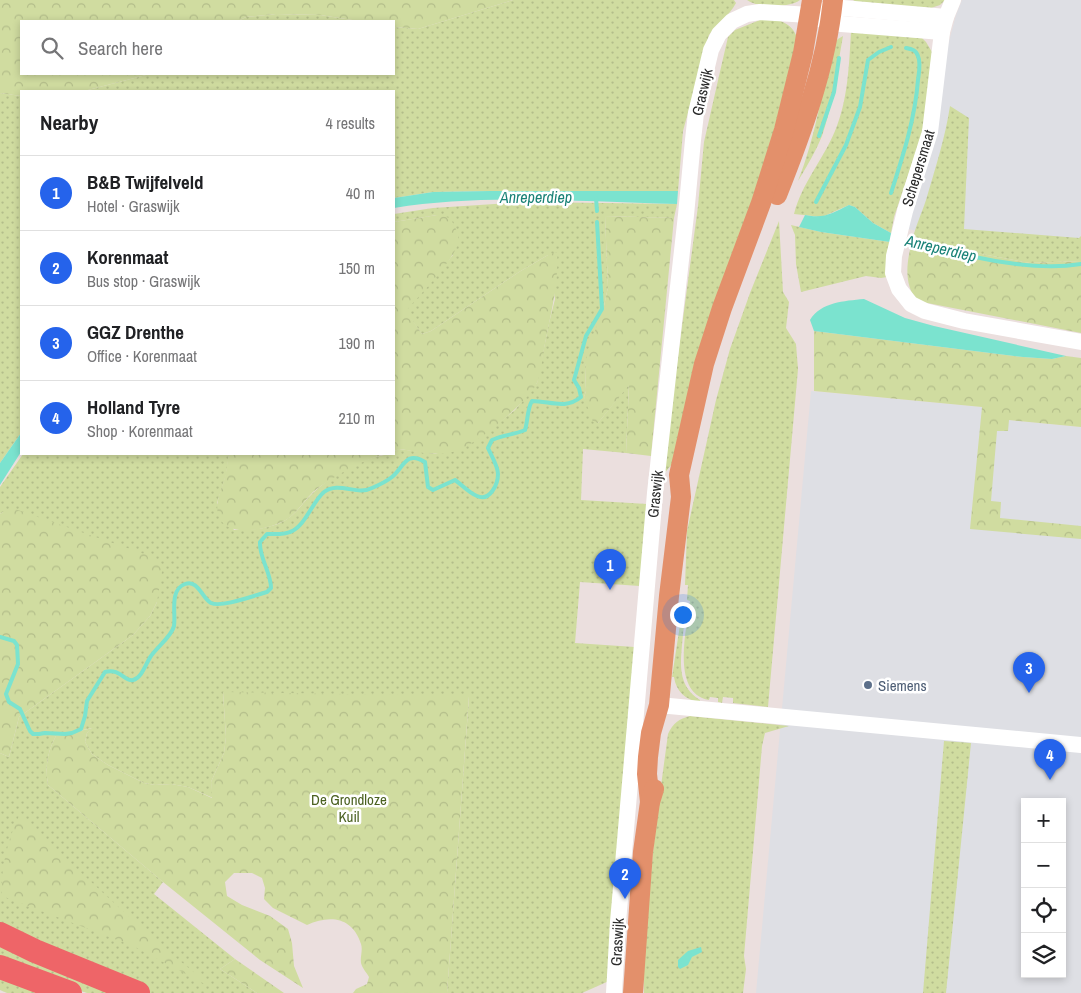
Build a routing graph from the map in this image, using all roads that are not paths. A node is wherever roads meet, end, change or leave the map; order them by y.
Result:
1 (953, 0) edge
2 (744, 7) edge
3 (811, 7) edge
4 (831, 10) edge
5 (944, 24) junction
6 (1081, 342) edge
7 (681, 497) junction
8 (659, 705) junction
9 (1081, 745) edge
10 (0, 934) edge
11 (0, 967) edge
12 (634, 991) edge
13 (70, 993) edge
14 (138, 993) edge
15 (614, 993) edge

1 - 5 street, Schepersmaat
2 - 3 street, Graswijk
2 - 15 street, Graswijk
3 - 4 street, Graswijk
3 - 7 main road, Graswijk
4 - 5 street
4 - 7 main road, Graswijk
5 - 6 street, Schepersmaat
7 - 8 main road, Graswijk
8 - 9 street
8 - 12 main road, Graswijk
10 - 14 highway
11 - 13 highway

